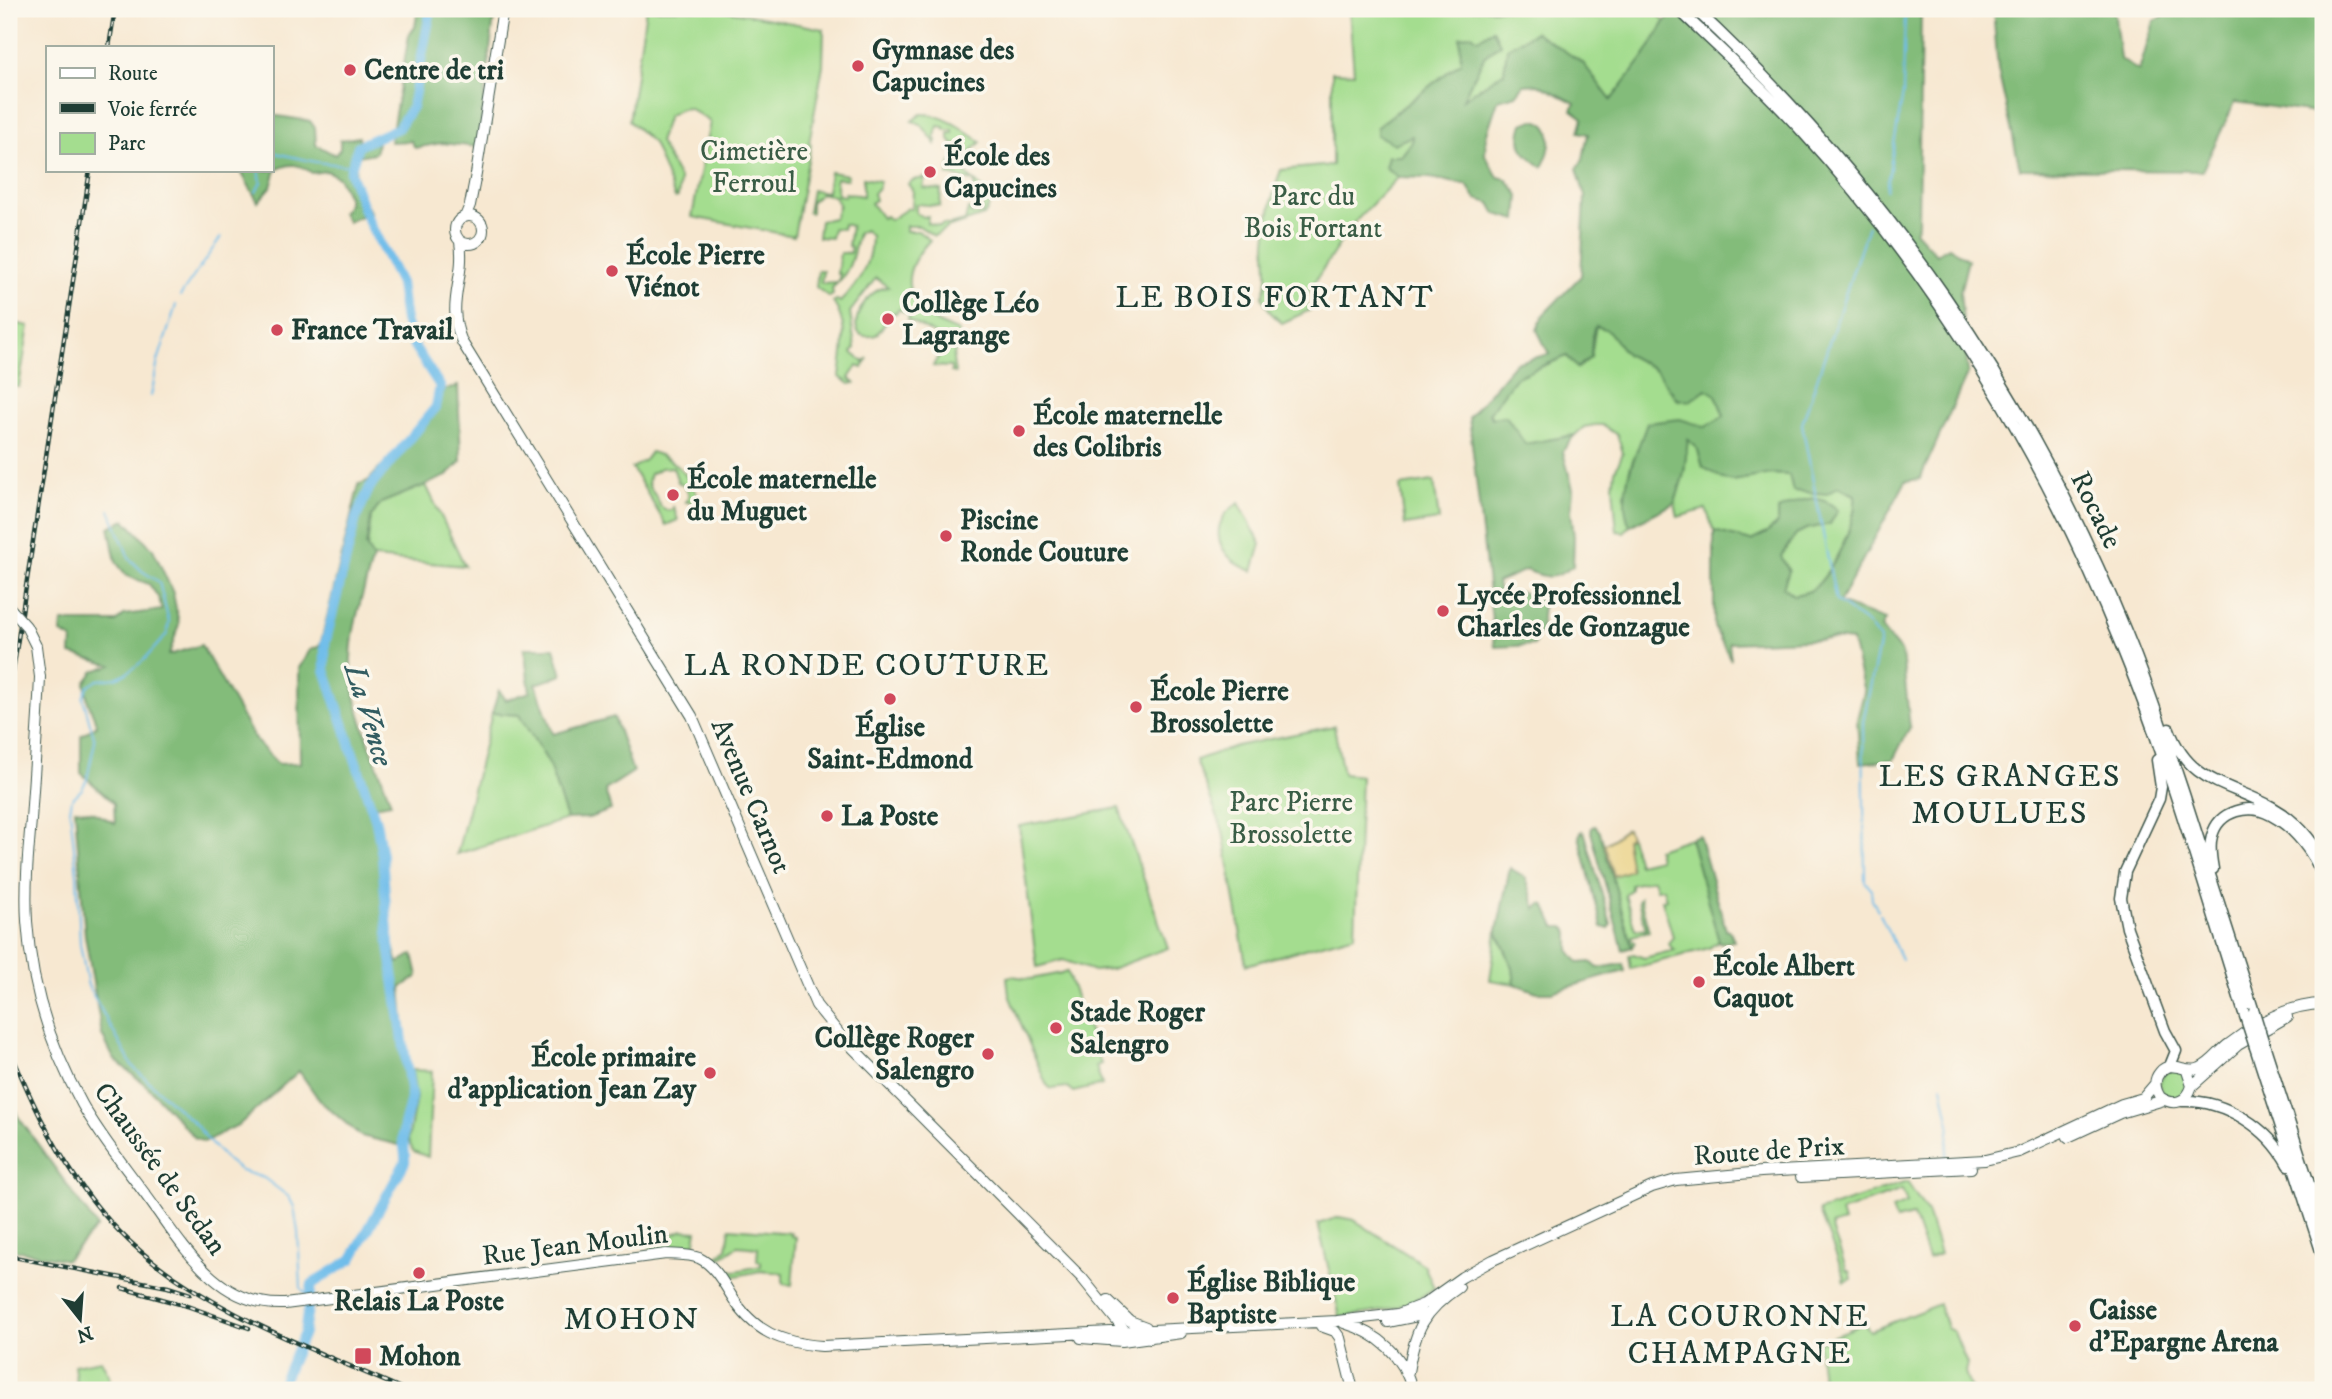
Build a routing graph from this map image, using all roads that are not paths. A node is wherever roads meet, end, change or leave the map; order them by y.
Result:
1 (504, 9) edge
2 (1678, 9) edge
3 (1695, 9) edge
4 (476, 174) junction
5 (465, 217) junction
6 (477, 219) junction
7 (460, 242) junction
8 (471, 245) junction
9 (457, 280) junction
10 (9, 607) edge
11 (2132, 673) junction
12 (2155, 706) junction
13 (2323, 861) edge
14 (2323, 877) edge
15 (2223, 916) junction
16 (2323, 1007) edge
17 (2248, 1011) junction
18 (2260, 1046) junction
19 (2170, 1066) junction
20 (2187, 1071) junction
21 (2155, 1084) junction
22 (2192, 1086) junction
23 (2164, 1100) junction
24 (2182, 1101) junction
25 (2302, 1193) junction
26 (2323, 1227) edge
27 (2323, 1257) edge
28 (1082, 1278) junction
29 (1444, 1290) junction
30 (366, 1294) joint
31 (1113, 1314) junction
32 (1427, 1314) junction
33 (1125, 1317) junction
34 (1400, 1317) junction
35 (1337, 1321) junction
36 (1350, 1325) junction
37 (1321, 1326) junction
38 (1152, 1333) junction
39 (1100, 1336) junction
40 (1126, 1336) junction
41 (1408, 1372) junction
42 (1353, 1390) edge
43 (1412, 1390) edge

1 - 4 main road
2 - 11 highway
3 - 12 highway, Rocade
4 - 5 main road
4 - 6 main road
5 - 6 main road
5 - 7 main road
6 - 8 main road
7 - 8 main road
7 - 9 main road, Avenue Carnot
8 - 9 main road, Avenue Carnot
9 - 28 main road, Avenue Carnot
10 - 30 main road, Chaussée de Sedan, bridge
11 - 17 highway
11 - 19 highway
12 - 13 highway
12 - 15 highway, Rocade
14 - 15 highway
15 - 17 highway, Rocade
16 - 20 main road
16 - 22 main road
17 - 18 highway, bridge
18 - 25 highway
18 - 26 highway
19 - 20 main road
19 - 21 main road, Route de Prix
20 - 22 main road
21 - 23 main road
21 - 29 main road, Route de Prix
22 - 24 main road
23 - 24 main road, Route de Prix
23 - 32 main road, Route de Prix
24 - 25 highway
25 - 27 highway
28 - 31 main road, Avenue Carnot
28 - 33 main road, Avenue Carnot
29 - 32 main road
29 - 34 main road, Route de Prix
30 - 39 main road, Rue Jean Moulin
31 - 39 main road
31 - 40 main road, Avenue Carnot
32 - 34 main road, Route de Prix
32 - 41 main road, Route de Prix
33 - 38 main road, Avenue Carnot
33 - 40 main road
34 - 35 main road
34 - 36 main road
35 - 36 main road
35 - 38 main road
36 - 37 main road
36 - 41 main road
37 - 38 main road
37 - 42 main road
38 - 40 main road
39 - 40 main road
41 - 43 main road

